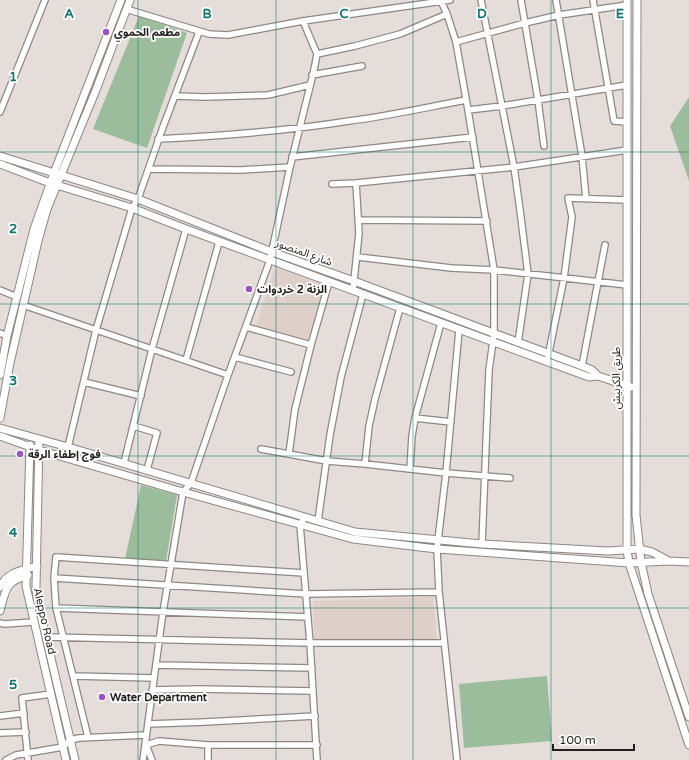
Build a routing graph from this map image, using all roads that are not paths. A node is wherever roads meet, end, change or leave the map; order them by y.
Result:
1 (45, 0) edge
2 (121, 0) edge
3 (130, 0) edge
4 (450, 0) edge
5 (481, 0) edge
6 (521, 0) edge
7 (556, 0) edge
8 (593, 0) edge
9 (637, 0) edge
10 (441, 1) junction
11 (627, 2) edge
12 (126, 9) junction
13 (595, 10) junction
14 (448, 14) junction
15 (559, 16) junction
16 (303, 21) junction
17 (525, 22) junction
18 (199, 32) junction
19 (488, 33) junction
20 (456, 42) junction
21 (317, 54) junction
22 (362, 66) dead end
23 (312, 75) junction
24 (310, 84) junction
25 (627, 85) junction
26 (608, 88) junction
27 (572, 94) junction
28 (175, 96) junction
29 (466, 100) junction
30 (538, 100) junction
31 (502, 106) junction
32 (468, 110) junction
33 (0, 112) edge
34 (627, 122) junction
35 (299, 128) junction
36 (473, 137) junction
37 (158, 139) junction
38 (544, 146) dead end
39 (627, 150) junction
40 (0, 156) edge
41 (582, 156) junction
42 (292, 157) junction
43 (0, 164) edge
44 (290, 167) junction
45 (514, 167) junction
46 (149, 169) junction
47 (478, 170) junction
48 (57, 175) junction
49 (356, 183) junction
50 (54, 184) junction
51 (332, 184) dead end
52 (586, 198) junction
53 (138, 200) junction
54 (627, 200) junction
55 (132, 208) junction
56 (359, 220) junction
57 (487, 221) junction
58 (186, 229) junction
59 (219, 242) junction
60 (605, 245) dead end
61 (272, 252) junction
62 (358, 257) junction
63 (270, 260) junction
64 (494, 270) junction
65 (528, 274) junction
66 (564, 278) junction
67 (354, 281) junction
68 (329, 282) junction
69 (598, 282) junction
70 (627, 285) junction
71 (0, 290) edge
72 (353, 290) junction
73 (363, 294) junction
74 (18, 297) junction
75 (23, 306) junction
76 (400, 308) junction
77 (441, 323) junction
78 (246, 327) junction
79 (96, 330) junction
80 (459, 330) junction
81 (4, 334) edge
82 (494, 338) junction
83 (518, 343) junction
84 (311, 345) junction
85 (152, 349) junction
86 (235, 356) junction
87 (548, 358) junction
88 (186, 360) junction
89 (582, 366) junction
90 (291, 372) dead end
91 (0, 375) edge
92 (228, 375) junction
93 (598, 376) junction
94 (84, 382) junction
95 (627, 387) junction
96 (636, 388) junction
97 (141, 396) junction
98 (0, 418) edge
99 (415, 418) junction
100 (451, 422) junction
101 (134, 426) junction
102 (0, 428) edge
103 (627, 433) junction
104 (636, 434) junction
105 (0, 436) edge
106 (31, 436) junction
107 (39, 439) junction
108 (30, 447) junction
109 (68, 447) junction
110 (261, 449) dead end
111 (39, 450) junction
112 (289, 454) junction
113 (327, 461) junction
114 (124, 463) junction
115 (366, 464) junction
116 (410, 469) junction
117 (147, 470) junction
118 (446, 473) junction
119 (484, 476) junction
120 (510, 478) dead end
121 (191, 483) junction
122 (183, 492) junction
123 (305, 517) junction
124 (318, 521) junction
125 (300, 525) junction
126 (437, 541) junction
127 (482, 544) junction
128 (437, 549) junction
129 (639, 549) junction
130 (627, 550) junction
131 (668, 561) junction
132 (641, 562) junction
133 (689, 562) edge
134 (629, 563) junction
135 (171, 564) junction
136 (37, 570) junction
137 (26, 573) junction
138 (304, 573) junction
139 (54, 578) junction
140 (167, 586) junction
141 (0, 587) edge
142 (439, 592) junction
143 (306, 594) junction
144 (56, 608) junction
145 (0, 611) edge
146 (163, 612) junction
147 (308, 617) junction
148 (34, 622) junction
149 (0, 623) edge
150 (46, 637) junction
151 (63, 638) junction
152 (160, 639) junction
153 (310, 643) junction
154 (444, 643) junction
155 (156, 665) junction
156 (312, 668) junction
157 (74, 676) junction
158 (154, 678) junction
159 (152, 690) junction
160 (313, 691) junction
161 (51, 694) junction
162 (24, 713) junction
163 (0, 716) edge
164 (315, 716) junction
165 (689, 717) edge
166 (148, 724) junction
167 (26, 732) junction
168 (0, 734) edge
169 (146, 735) junction
170 (88, 737) junction
171 (70, 740) junction
172 (146, 745) junction
173 (208, 745) junction
174 (317, 745) junction
175 (689, 745) edge
176 (63, 747) junction
177 (27, 757) edge
178 (6, 760) edge
179 (66, 760) edge
180 (75, 760) edge
181 (143, 760) edge
182 (152, 760) edge
183 (208, 760) edge
184 (317, 760) edge
185 (457, 760) edge

1 - 33 street
2 - 48 main road
3 - 12 main road
4 - 10 street
5 - 19 street
6 - 17 street
7 - 15 street
8 - 13 street
9 - 96 main road, طريق الكرنيش
10 - 14 street
10 - 16 street
11 - 13 street
11 - 25 main road, طريق الكرنيش
12 - 18 street
12 - 48 main road
13 - 15 street
13 - 26 street
14 - 20 street
14 - 21 street
15 - 17 street
15 - 27 street
16 - 18 street
16 - 21 street
17 - 19 street
17 - 30 street
18 - 28 street
19 - 20 street
19 - 31 street
20 - 29 street
21 - 23 street
22 - 23 street
23 - 24 street
24 - 28 street
24 - 35 street
25 - 26 street
25 - 34 main road, طريق الكرنيش
26 - 27 street
26 - 34 street
27 - 30 street
27 - 41 street
28 - 37 street
29 - 32 street
29 - 35 street
30 - 31 street
30 - 38 street
31 - 32 street
31 - 45 street
32 - 36 street
34 - 39 main road, طريق الكرنيش
35 - 37 street
35 - 42 street
36 - 42 street
36 - 47 street
37 - 46 street
39 - 41 street
39 - 54 main road, طريق الكرنيش
40 - 48 main road, شارع المنصور
41 - 45 street
41 - 52 street
42 - 44 street
43 - 50 main road, شارع المنصور
44 - 46 street
44 - 61 street
45 - 47 street
45 - 65 street
46 - 53 street
47 - 49 street
47 - 57 street
48 - 50 main road
48 - 53 main road, شارع المنصور
49 - 51 street
49 - 56 street
50 - 55 main road, شارع المنصور
50 - 74 main road
50 - 75 main road
52 - 54 street
52 - 66 street
53 - 55 street
53 - 61 main road, شارع المنصور
54 - 70 main road, طريق الكرنيش
55 - 58 main road, شارع المنصور
55 - 79 street
56 - 57 street
56 - 62 street
57 - 64 street
58 - 59 main road, شارع المنصور
58 - 85 street
59 - 63 main road, شارع المنصور
59 - 88 street
60 - 69 street
61 - 63 street
61 - 67 main road, شارع المنصور
62 - 64 street
62 - 67 street
63 - 68 main road, شارع المنصور
63 - 78 street
64 - 65 street
64 - 82 street
65 - 66 street
65 - 83 street
66 - 69 street
66 - 87 street
67 - 72 street
67 - 82 main road, شارع المنصور
68 - 72 main road, شارع المنصور
68 - 84 street
69 - 70 street
69 - 89 street
70 - 95 main road, طريق الكرنيش
71 - 74 street
72 - 73 main road, شارع المنصور
73 - 76 main road, شارع المنصور
73 - 113 street
74 - 81 main road
75 - 79 street
75 - 98 main road
76 - 77 main road, شارع المنصور
76 - 115 street
77 - 80 main road, شارع المنصور
77 - 99 street
78 - 84 street
78 - 86 street
79 - 85 street
79 - 94 street
80 - 82 main road, شارع المنصور
80 - 100 street
81 - 91 main road
82 - 83 main road, شارع المنصور
82 - 87 main road, شارع المنصور
82 - 119 street
83 - 87 main road, شارع المنصور
84 - 112 street
85 - 88 street
85 - 97 street
86 - 90 street
86 - 92 street
87 - 89 main road, شارع المنصور
87 - 93 main road, شارع المنصور
88 - 92 street
89 - 93 main road, شارع المنصور
92 - 121 street
93 - 95 main road, شارع المنصور
94 - 97 street
94 - 109 street
95 - 96 main road, شارع المنصور
95 - 103 main road, طريق الكرنيش
96 - 104 main road, طريق الكرنيش
97 - 101 street
99 - 100 street
99 - 116 street
100 - 118 street
101 - 114 street
101 - 117 street
102 - 106 main road
103 - 104 main road
103 - 130 main road, طريق الكرنيش
104 - 129 main road, طريق الكرنيش
105 - 108 main road
106 - 107 main road
106 - 108 main road, Aleppo Road
107 - 109 main road
107 - 111 main road, Aleppo Road
108 - 111 main road
108 - 137 main road, Aleppo Road
109 - 114 main road
110 - 112 street
111 - 122 main road
111 - 136 main road, Aleppo Road
112 - 113 street
113 - 115 street
113 - 124 street
114 - 117 main road
115 - 116 street
116 - 118 street
117 - 121 main road
118 - 119 street
118 - 126 street
119 - 120 street
119 - 127 street
121 - 122 street
121 - 123 main road
122 - 125 main road
122 - 135 street
123 - 124 main road
123 - 125 street
124 - 126 main road
125 - 128 main road
125 - 138 street
126 - 127 main road
126 - 128 street
127 - 130 main road
128 - 134 main road
128 - 142 street
129 - 130 main road
129 - 131 main road
129 - 132 main road, طريق الكرنيش
130 - 134 main road, طريق الكرنيش
131 - 132 main road
131 - 133 main road
132 - 134 main road
132 - 165 main road, طريق الكرنيش
134 - 175 main road, طريق الكرنيش
135 - 138 street
135 - 139 street
135 - 140 street
136 - 137 main road
136 - 150 main road, Aleppo Road
137 - 141 main road
137 - 145 main road
137 - 148 main road, Aleppo Road
138 - 143 street
139 - 140 street
139 - 144 street
140 - 143 street
140 - 146 street
142 - 143 street
142 - 154 street
143 - 147 street
144 - 146 street
144 - 151 street
146 - 147 street
146 - 152 street
147 - 153 street
148 - 149 street
148 - 161 main road, Aleppo Road
150 - 151 street
150 - 171 main road, Aleppo Road
151 - 152 street
151 - 157 street
152 - 153 street
152 - 155 street
153 - 154 street
153 - 156 street
154 - 185 street
155 - 156 street
155 - 158 street
156 - 160 street
157 - 158 street
157 - 170 street
158 - 159 street
159 - 160 street
159 - 166 street
160 - 164 street
161 - 162 street
161 - 176 main road, Aleppo Road
162 - 163 street
162 - 167 street
164 - 166 street
164 - 174 street
166 - 169 street
167 - 168 street
167 - 177 street
169 - 170 street
169 - 172 street
170 - 171 street
171 - 176 street
171 - 180 main road, Aleppo Road
172 - 173 street
172 - 181 street
172 - 182 street
173 - 174 street
173 - 183 street
174 - 184 street
176 - 177 street
176 - 179 main road, Aleppo Road
177 - 178 street

